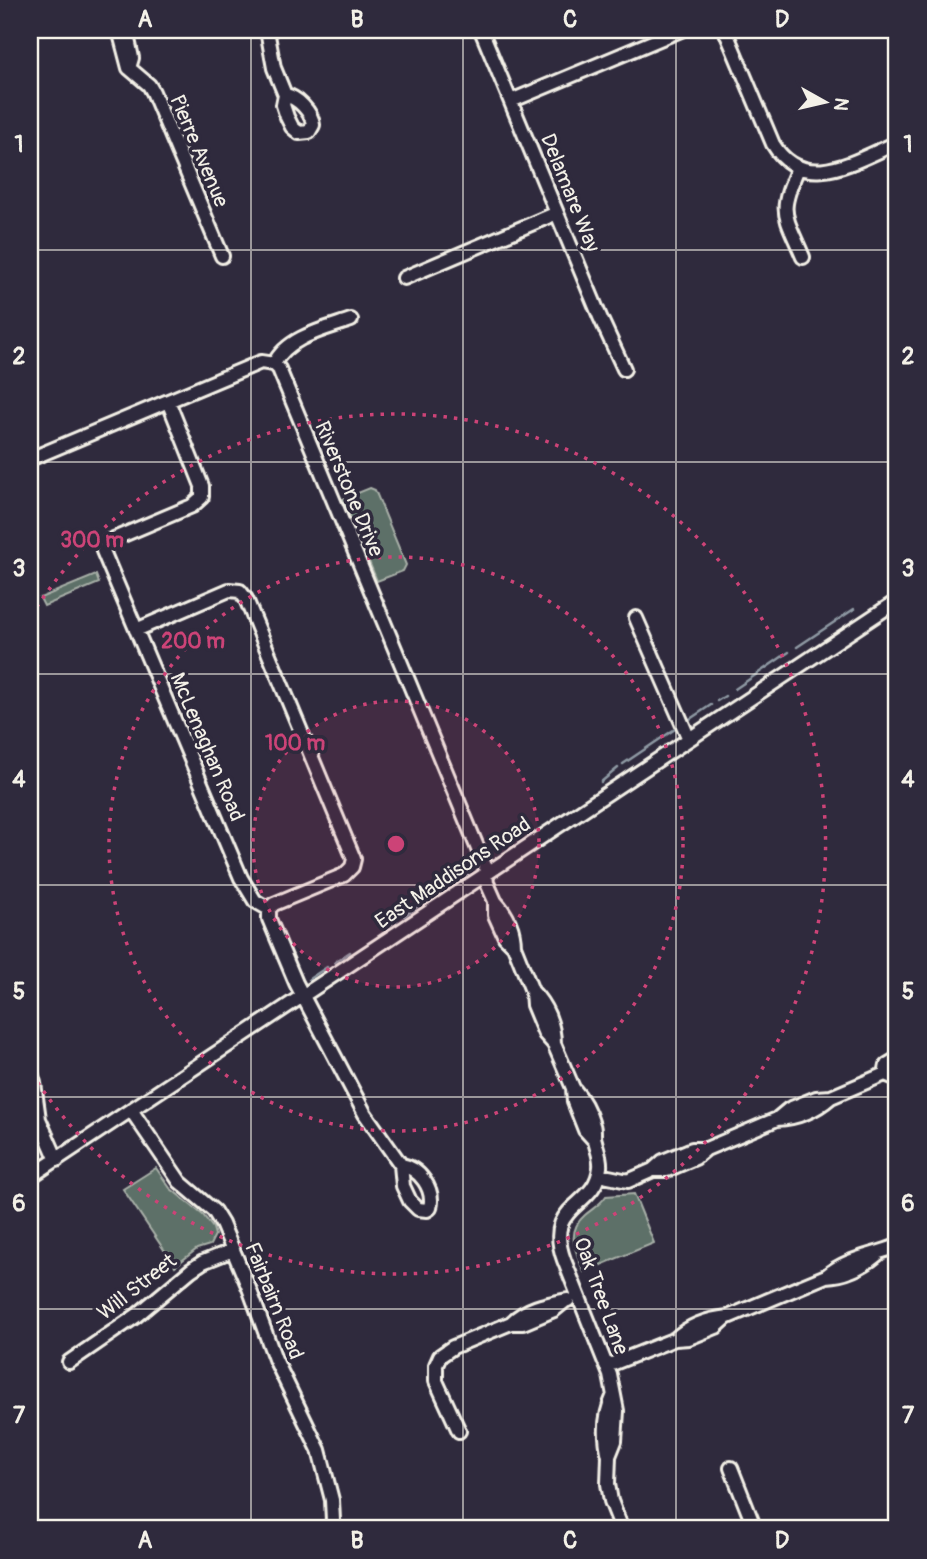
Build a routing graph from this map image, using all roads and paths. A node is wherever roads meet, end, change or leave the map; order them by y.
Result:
1 (119, 30) edge
2 (126, 30) edge
3 (267, 30) edge
4 (481, 30) edge
5 (681, 30) edge
6 (725, 30) edge
7 (129, 68) junction
8 (285, 95) dead end
9 (511, 101) junction
10 (897, 143) edge
11 (798, 168) junction
12 (557, 213) junction
13 (222, 256) dead end
14 (803, 257) dead end
15 (404, 278) dead end
16 (351, 320) dead end
17 (274, 363) junction
18 (624, 369) dead end
19 (168, 401) junction
20 (30, 459) edge
21 (897, 601) edge
22 (636, 618) dead end
23 (136, 630) junction
24 (689, 739) junction
25 (486, 874) junction
26 (269, 909) junction
27 (303, 996) junction
28 (897, 1059) edge
29 (30, 1070) edge
30 (891, 1077) edge
31 (131, 1110) junction
32 (57, 1160) junction
33 (401, 1165) dead end
34 (599, 1175) junction
35 (30, 1177) edge
36 (897, 1246) edge
37 (233, 1250) junction
38 (579, 1295) junction
39 (69, 1362) dead end
40 (607, 1366) junction
41 (458, 1431) dead end
42 (731, 1468) dead end
43 (330, 1529) edge
44 (622, 1529) edge
45 (755, 1529) edge

1 - 7 street, Pierre Avenue
2 - 7 street
3 - 8 street
4 - 9 street, Delamare Way
5 - 9 street
6 - 11 street
7 - 13 street, Pierre Avenue
9 - 12 street, Delamare Way
10 - 11 street
11 - 14 street
12 - 15 street
12 - 18 street, Delamare Way
16 - 17 street
17 - 19 street
17 - 25 street, Riverstone Drive
19 - 20 street
19 - 23 street, McLenaghan Road
21 - 24 street, East Maddisons Road
22 - 24 street
23 - 26 street, McLenaghan Road
23 - 26 street
24 - 25 street, East Maddisons Road
25 - 27 street, East Maddisons Road
25 - 34 street
26 - 27 street, McLenaghan Road
27 - 31 street, East Maddisons Road
27 - 33 street, McLenaghan Road
28 - 30 street
29 - 32 street
30 - 34 street
31 - 32 street, East Maddisons Road
31 - 37 street, Fairbairn Road
32 - 35 street, East Maddisons Road
34 - 38 street, Oak Tree Lane
36 - 40 street
37 - 39 street, Will Street
37 - 43 street, Fairbairn Road
38 - 40 street, Oak Tree Lane
38 - 41 street
40 - 44 street, Oak Tree Lane
42 - 45 street

